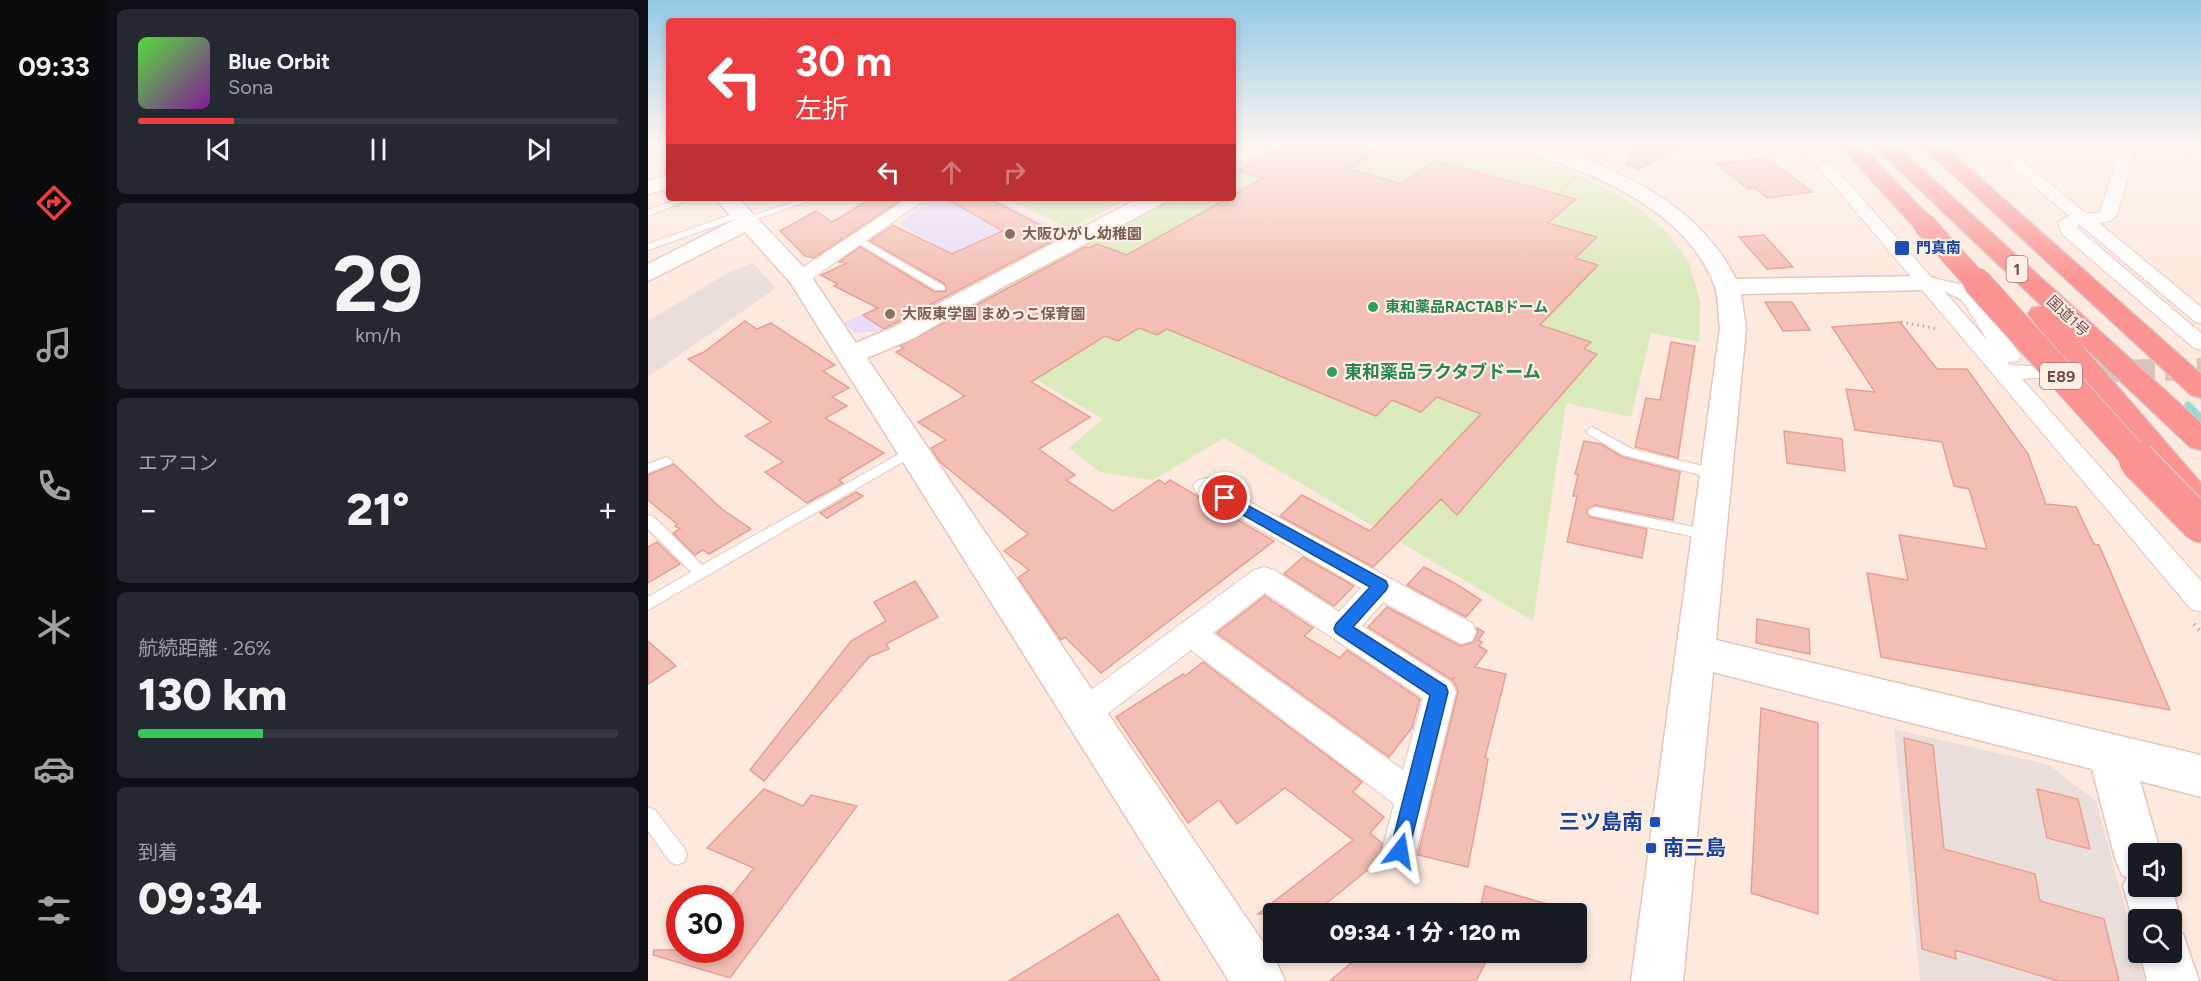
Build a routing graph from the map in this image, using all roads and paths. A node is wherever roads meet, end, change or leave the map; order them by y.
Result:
1 (1562, 190) edge
2 (1637, 190) edge
3 (1846, 190) edge
4 (1892, 190) edge
5 (1932, 190) edge
6 (1981, 190) edge
7 (2000, 190) edge
8 (2006, 190) edge
9 (2048, 190) edge
10 (2116, 190) edge
11 (1557, 194) dead end
12 (681, 201) edge
13 (799, 201) edge
14 (915, 201) edge
15 (1150, 201) edge
16 (648, 213) edge
17 (739, 214) edge
18 (2084, 219) junction
19 (859, 240) junction
20 (2063, 246) junction
21 (648, 247) edge
22 (1994, 247) junction
23 (648, 274) edge
24 (800, 278) junction
25 (1926, 283) junction
26 (1727, 287) junction
27 (940, 288) dead end
28 (2201, 317) edge
29 (1900, 322) dead end
30 (1946, 330) dead end
31 (2201, 344) edge
32 (2156, 348) junction
33 (851, 355) junction
34 (2201, 367) edge
35 (2201, 380) edge
36 (2201, 389) edge
37 (1592, 431) dead end
38 (2201, 440) edge
39 (913, 450) junction
40 (666, 460) dead end
41 (648, 469) edge
42 (1716, 474) junction
43 (1206, 487) dead end
44 (2201, 503) edge
45 (1595, 512) dead end
46 (648, 520) edge
47 (2201, 525) edge
48 (1710, 535) junction
49 (701, 573) junction
50 (1380, 586) junction
51 (2201, 601) edge
52 (648, 604) edge
53 (1342, 629) junction
54 (1461, 632) dead end
55 (1190, 633) junction
56 (1696, 651) junction
57 (1083, 714) junction
58 (2110, 754) junction
59 (2201, 776) edge
60 (1413, 797) junction
61 (648, 816) edge
62 (2135, 843) edge
63 (1400, 851) dead end
64 (677, 855) dead end
65 (2168, 963) edge
66 (1259, 981) edge
67 (1657, 981) edge
68 (2173, 981) edge

1 - 11 path, bridge
2 - 26 street
3 - 25 street
4 - 47 highway, E89, bridge
5 - 22 highway, 国道1号 / 1
6 - 32 highway, 国道1号 / 1
7 - 20 highway
8 - 20 highway
9 - 18 street
10 - 18 street
12 - 16 lane
13 - 17 lane
14 - 19 street
15 - 33 street
17 - 21 lane
17 - 23 street
17 - 24 street
18 - 28 street
18 - 31 street
19 - 24 street
19 - 27 lane
20 - 34 highway
22 - 38 highway, 国道1号 / 1
22 - 44 highway
24 - 33 street
25 - 26 street
25 - 51 street
26 - 42 street
29 - 30 path
32 - 35 highway
32 - 36 highway, 国道1号 / 1
33 - 39 street
37 - 42 lane
39 - 49 lane
39 - 57 street
40 - 41 lane
42 - 48 street
43 - 50 street
45 - 48 lane
46 - 49 lane
48 - 56 street
49 - 52 lane
50 - 53 street
50 - 54 street
53 - 55 street
53 - 60 street
55 - 57 street
55 - 60 street
56 - 58 street
56 - 67 street
57 - 66 street
58 - 59 street
58 - 62 street
60 - 63 street
61 - 64 lane
65 - 68 street

